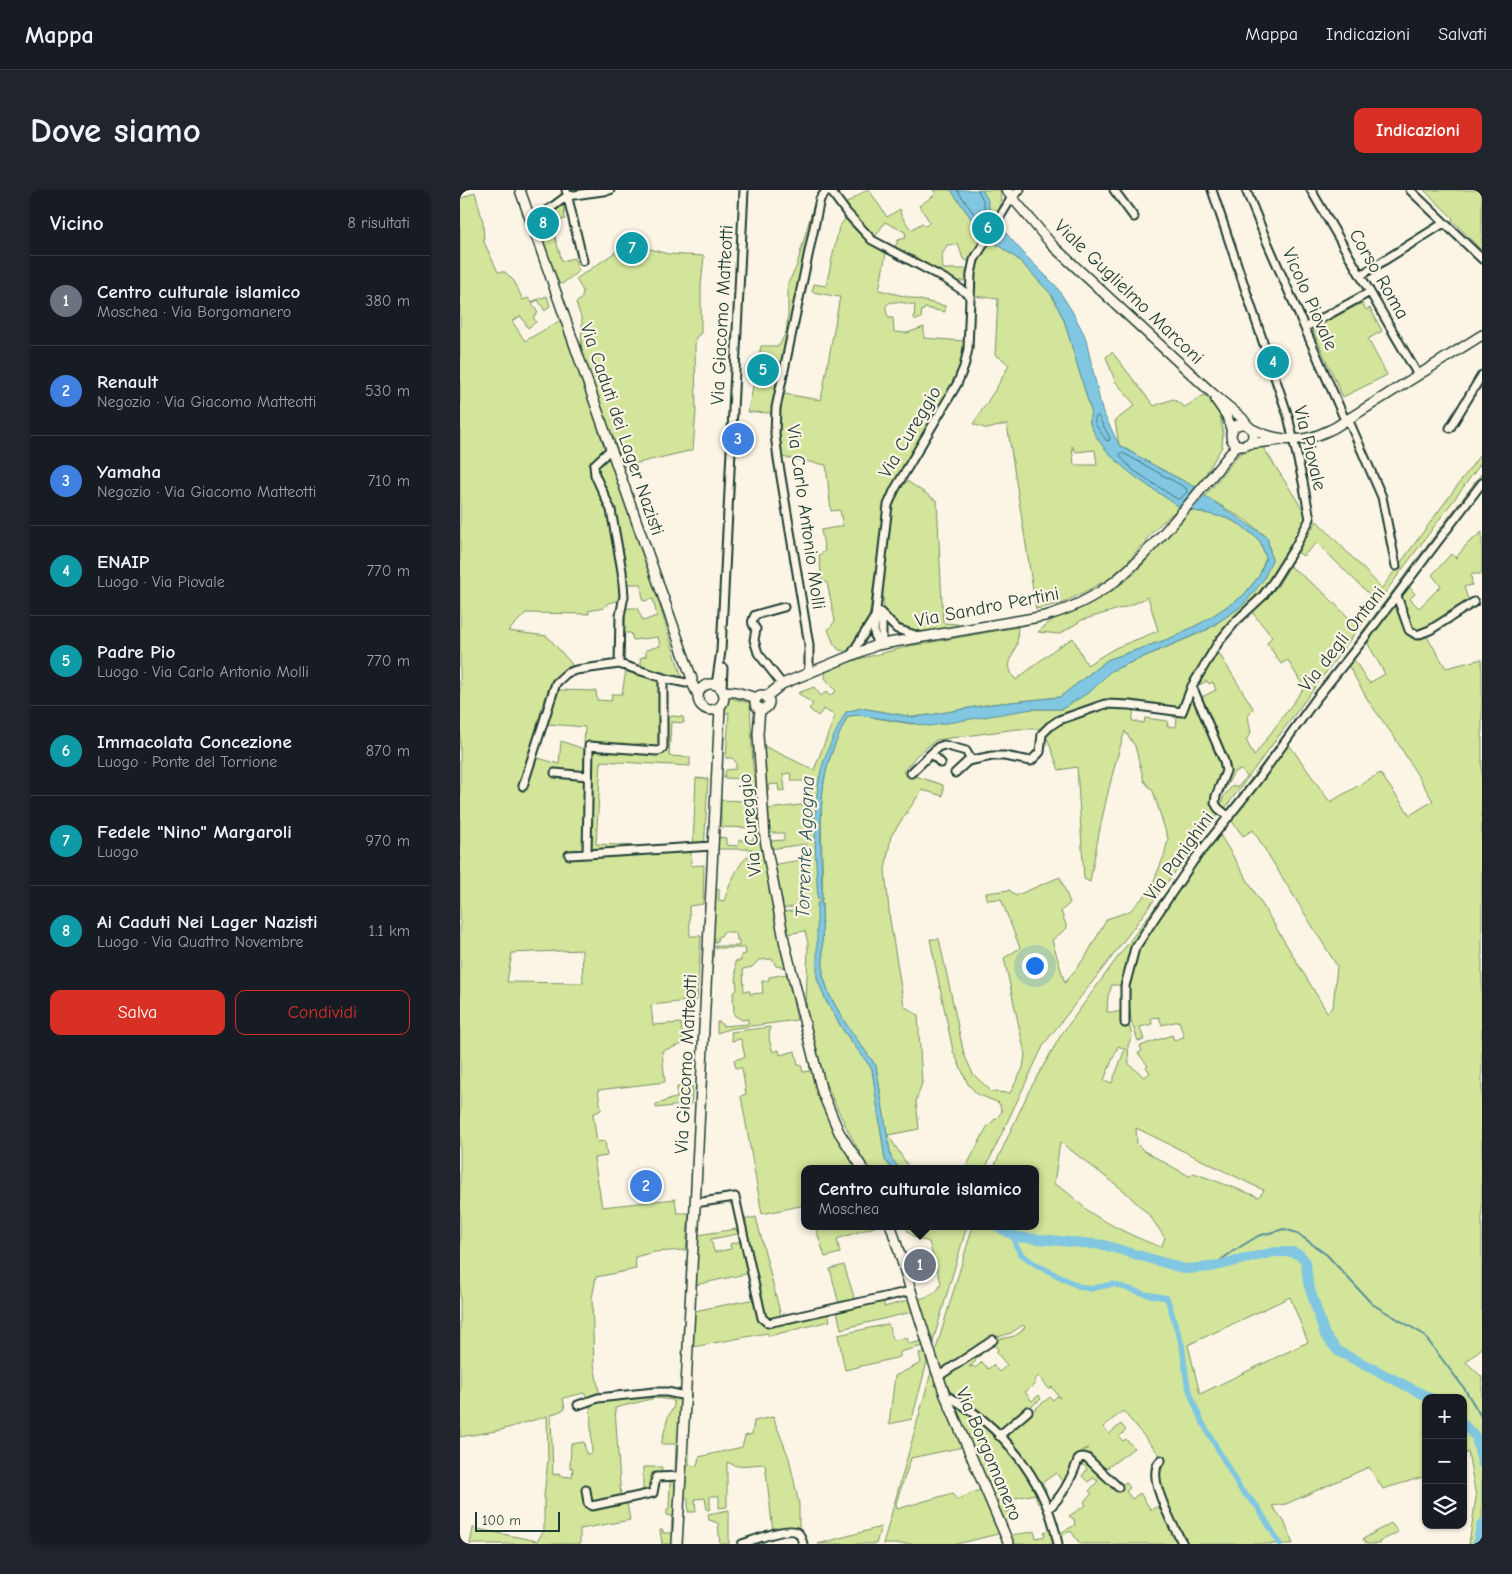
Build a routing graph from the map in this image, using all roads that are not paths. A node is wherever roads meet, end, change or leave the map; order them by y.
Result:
1 (520, 190) edge
2 (610, 190) edge
3 (744, 190) edge
4 (828, 190) edge
5 (1020, 190) edge
6 (1114, 190) edge
7 (1212, 190) edge
8 (1246, 190) edge
9 (1311, 190) edge
10 (1410, 190) edge
11 (566, 193) edge
12 (1009, 193) edge
13 (1134, 217) dead end
14 (532, 222) junction
15 (1444, 223) junction
16 (1482, 259) edge
17 (582, 261) dead end
18 (1360, 275) junction
19 (947, 280) junction
20 (971, 283) junction
21 (1370, 292) junction
22 (970, 298) junction
23 (1306, 327) junction
24 (1482, 335) edge
25 (1418, 375) junction
26 (1482, 375) edge
27 (1212, 393) junction
28 (1347, 420) junction
29 (1249, 427) junction
30 (1450, 428) dead end
31 (1283, 439) junction
32 (1238, 440) junction
33 (1294, 440) junction
34 (611, 449) junction
35 (1482, 483) edge
36 (1396, 566) dead end
37 (1396, 596) junction
38 (877, 598) junction
39 (1474, 602) dead end
40 (784, 607) dead end
41 (880, 612) junction
42 (875, 618) junction
43 (921, 637) junction
44 (808, 645) junction
45 (880, 645) junction
46 (851, 655) junction
47 (619, 664) junction
48 (818, 669) junction
49 (808, 673) junction
50 (663, 678) junction
51 (691, 680) junction
52 (782, 684) junction
53 (705, 685) junction
54 (1192, 686) junction
55 (721, 690) junction
56 (698, 695) junction
57 (761, 698) junction
58 (716, 709) junction
59 (932, 754) junction
60 (971, 760) junction
61 (940, 763) dead end
62 (555, 773) dead end
63 (911, 773) dead end
64 (956, 773) dead end
65 (588, 776) junction
66 (523, 786) dead end
67 (1229, 817) junction
68 (712, 846) junction
69 (587, 854) junction
70 (569, 855) dead end
71 (1125, 1023) dead end
72 (861, 1165) edge
73 (695, 1203) junction
74 (892, 1230) edge
75 (911, 1291) junction
76 (993, 1340) dead end
77 (939, 1376) junction
78 (945, 1395) junction
79 (686, 1396) junction
80 (578, 1405) dead end
81 (1028, 1411) dead end
82 (999, 1436) junction
83 (1160, 1460) dead end
84 (681, 1476) junction
85 (1118, 1486) dead end
86 (586, 1490) dead end
87 (1048, 1508) junction
88 (677, 1544) edge
89 (742, 1544) edge
90 (803, 1544) edge
91 (1010, 1544) edge
92 (1058, 1544) edge
93 (1183, 1544) edge

1 - 14 main road, Via Caduti dei Lager Nazisti
2 - 11 street
3 - 55 street, Via Giacomo Matteotti
4 - 19 street
4 - 44 street, Via Carlo Antonio Molli
5 - 12 street, Via Cureggio
6 - 13 street
7 - 33 street, Via Piovale
8 - 23 street, Vicolo Piovale
9 - 18 street, Corso Roma
10 - 15 street
11 - 14 street
11 - 17 street
12 - 20 street, Via Cureggio
12 - 27 main road, Viale Guglielmo Marconi
14 - 34 main road, Via Caduti dei Lager Nazisti
15 - 16 street
15 - 18 street
18 - 21 street, Corso Roma
19 - 20 street
19 - 22 street
20 - 22 street, Via Cureggio
21 - 23 street
21 - 25 street, Corso Roma
22 - 38 street, Via Cureggio
23 - 28 street, Vicolo Piovale
24 - 25 main road, Viale Guglielmo Marconi
25 - 28 main road, Viale Guglielmo Marconi
26 - 30 street
27 - 29 main road, Viale Guglielmo Marconi
27 - 32 main road, Viale Guglielmo Marconi
28 - 33 main road, Viale Guglielmo Marconi
28 - 36 street, Vicolo Piovale
29 - 31 main road, Viale Guglielmo Marconi
29 - 32 main road, Via Sandro Pertini
29 - 32 main road
31 - 32 main road, Viale Guglielmo Marconi
31 - 33 main road, Viale Guglielmo Marconi
32 - 43 main road, Via Sandro Pertini
33 - 54 street, Via Piovale
34 - 47 street
34 - 51 main road, Via Caduti dei Lager Nazisti
35 - 37 street, Via degli Ontani
37 - 39 street
37 - 67 street, Via degli Ontani
38 - 41 street
38 - 42 street, Via Cureggio
40 - 52 street
41 - 43 street
41 - 45 street
42 - 45 street, Via Cureggio
42 - 46 street
43 - 45 main road, Via Sandro Pertini
44 - 48 street, Via Carlo Antonio Molli
44 - 49 street, Via Carlo Antonio Molli
45 - 46 main road
46 - 48 main road
47 - 50 street
47 - 66 street
48 - 49 main road
49 - 52 main road
50 - 51 street
50 - 65 street
51 - 53 main road
51 - 56 main road, Via Caduti dei Lager Nazisti
52 - 57 main road
53 - 55 main road
53 - 56 main road
54 - 60 street, Via Piovale
54 - 67 street, Via Panighini
55 - 57 main road
55 - 58 main road
56 - 58 main road
57 - 72 main road, Via Cureggio
58 - 68 main road, Via Giacomo Matteotti
59 - 60 street
59 - 61 street
59 - 63 street
60 - 64 street
62 - 65 street
65 - 69 street
67 - 71 street, Via Panighini
68 - 69 street
68 - 73 main road, Via Giacomo Matteotti
69 - 70 street
73 - 75 street
73 - 79 main road, Via Giacomo Matteotti
74 - 75 main road, Via Borgomanero
75 - 77 main road, Via Borgomanero
76 - 77 street, Via Borgomanero
77 - 78 main road, Via Borgomanero
78 - 82 street
78 - 91 main road, Via Borgomanero
79 - 80 street
79 - 84 main road, Via Giacomo Matteotti
81 - 82 street
82 - 87 street
83 - 93 street
84 - 86 street
84 - 88 main road, Via Giacomo Matteotti
85 - 87 street
87 - 92 street
89 - 90 street

